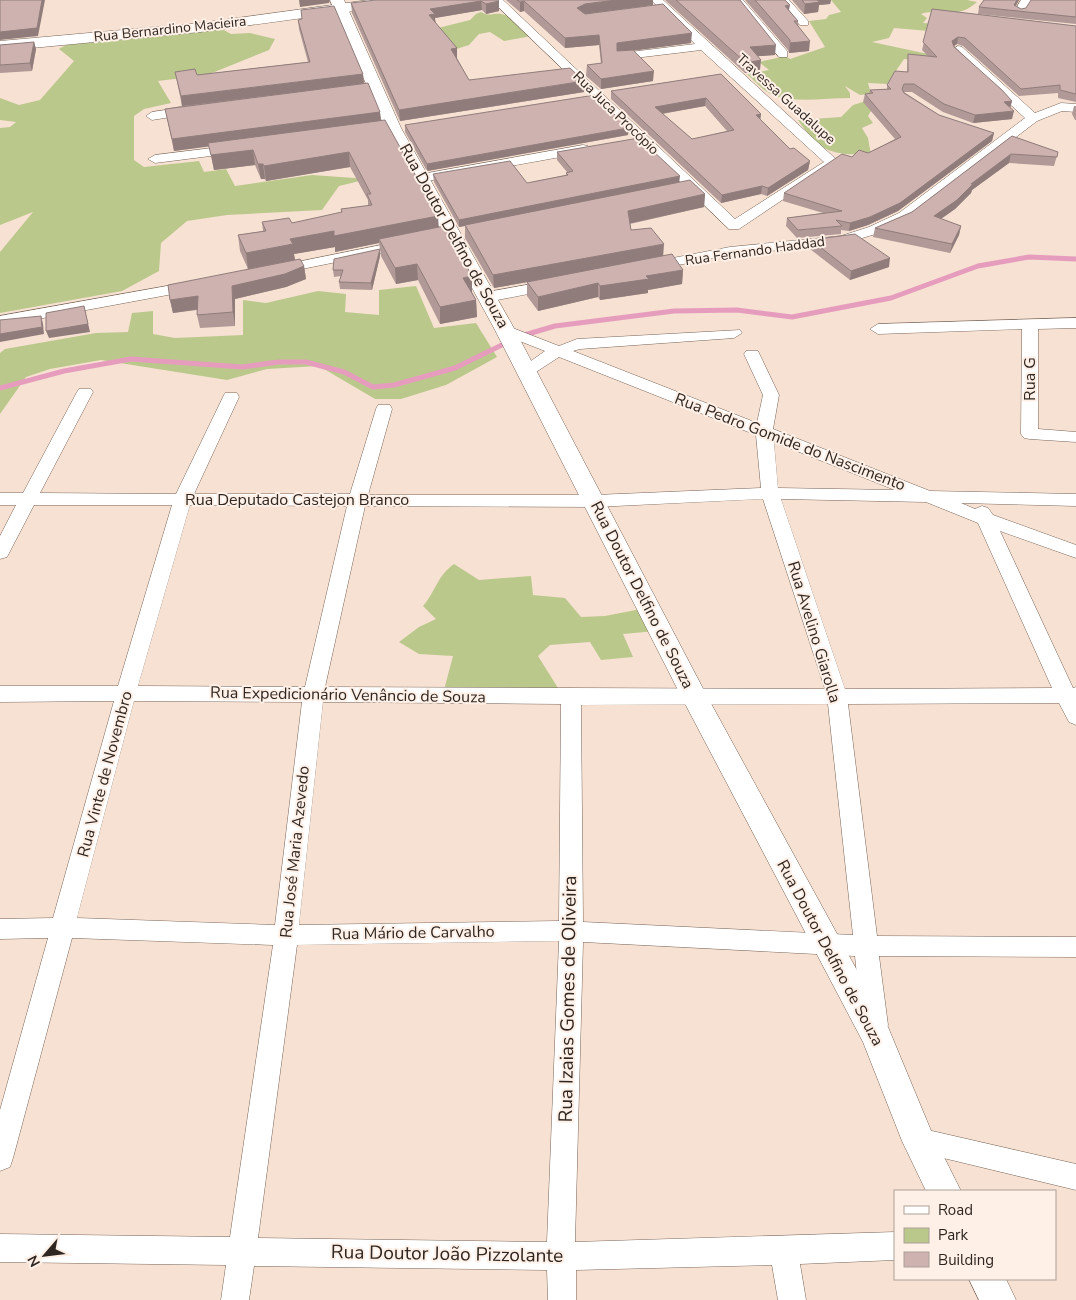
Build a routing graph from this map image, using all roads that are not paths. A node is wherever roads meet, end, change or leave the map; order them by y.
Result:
1 (398, 0) edge
2 (497, 0) edge
3 (737, 0) edge
4 (783, 0) edge
5 (1026, 0) edge
6 (661, 4) edge
7 (339, 5) edge
8 (648, 10) edge
9 (1020, 12) edge
10 (804, 23) dead end
11 (0, 46) edge
12 (704, 46) junction
13 (958, 50) edge
14 (783, 54) dead end
15 (622, 57) edge
16 (734, 74) junction
17 (715, 77) edge
18 (605, 96) junction
19 (581, 100) edge
20 (210, 108) edge
21 (1076, 108) edge
22 (152, 116) dead end
23 (1033, 118) junction
24 (988, 133) edge
25 (644, 138) junction
26 (1005, 138) junction
27 (624, 141) edge
28 (250, 147) edge
29 (595, 147) edge
30 (155, 159) dead end
31 (422, 178) junction
32 (691, 187) junction
33 (672, 191) edge
34 (734, 226) joint
35 (457, 234) junction
36 (633, 270) edge
37 (259, 274) edge
38 (210, 283) edge
39 (565, 283) edge
40 (488, 297) junction
41 (0, 321) edge
42 (1076, 323) edge
43 (1030, 324) junction
44 (878, 329) dead end
45 (506, 330) junction
46 (734, 333) dead end
47 (559, 350) junction
48 (752, 354) dead end
49 (527, 371) junction
50 (85, 392) dead end
51 (231, 397) dead end
52 (384, 410) dead end
53 (764, 432) junction
54 (1076, 438) edge
55 (890, 489) junction
56 (770, 493) junction
57 (936, 498) junction
58 (27, 499) junction
59 (183, 499) junction
60 (976, 499) junction
61 (0, 500) edge
62 (357, 500) junction
63 (1076, 500) edge
64 (595, 501) junction
65 (985, 519) junction
66 (1076, 552) edge
67 (0, 553) edge
68 (126, 693) junction
69 (0, 694) edge
70 (1071, 695) edge
71 (313, 696) junction
72 (837, 696) junction
73 (571, 697) junction
74 (695, 698) junction
75 (1076, 717) edge
76 (64, 928) junction
77 (0, 929) edge
78 (571, 931) junction
79 (286, 935) junction
80 (825, 943) junction
81 (867, 946) junction
82 (1076, 947) edge
83 (877, 1037) junction
84 (919, 1141) junction
85 (0, 1158) edge
86 (1076, 1177) edge
87 (944, 1190) edge
88 (894, 1246) edge
89 (0, 1248) edge
90 (241, 1251) junction
91 (784, 1251) junction
92 (561, 1256) junction
93 (988, 1280) edge
94 (235, 1300) edge
95 (562, 1300) edge
96 (792, 1300) edge
97 (998, 1300) edge

1 - 7 main road, Rua Bernardino Macieira
2 - 18 street, Rua Juca Procópio
3 - 14 street
4 - 10 street
5 - 9 street
6 - 8 street
6 - 12 street, Travessa Guadalupe
7 - 11 main road, Rua Bernardino Macieira
7 - 31 street, Rua Doutor Delfino de Souza
12 - 15 street
12 - 16 street, Travessa Guadalupe
13 - 23 street
16 - 17 street
16 - 34 street, Travessa Guadalupe
18 - 19 street
18 - 25 street, Rua Juca Procópio
20 - 22 street
21 - 23 street, Rua Fernando Haddad
23 - 26 street, Rua Fernando Haddad
24 - 26 street
25 - 27 street
25 - 32 street, Rua Juca Procópio
26 - 36 street, Rua Fernando Haddad
28 - 30 street
29 - 31 street
31 - 35 street, Rua Doutor Delfino de Souza
32 - 33 street
32 - 34 street, Rua Juca Procópio
35 - 37 street
35 - 40 street, Rua Doutor Delfino de Souza
38 - 41 street
39 - 40 street
40 - 45 street, Rua Doutor Delfino de Souza
42 - 43 street
43 - 44 street
43 - 54 street, Rua G
45 - 47 street, Rua Pedro Gomide do Nascimento
45 - 49 street, Rua Doutor Delfino de Souza
46 - 47 street
47 - 49 street
47 - 53 street, Rua Pedro Gomide do Nascimento
48 - 53 street, Rua Avelino Giarolla
49 - 64 street, Rua Doutor Delfino de Souza
50 - 58 street
51 - 59 street, Rua Vinte de Novembro
52 - 62 street, Rua José Maria Azevedo
53 - 55 street, Rua Pedro Gomide do Nascimento
53 - 56 street, Rua Avelino Giarolla
55 - 56 street, Rua Deputado Castejon Branco
55 - 57 street, Rua Deputado Castejon Branco
56 - 64 street, Rua Deputado Castejon Branco
56 - 72 street, Rua Avelino Giarolla
57 - 60 street, Rua Deputado Castejon Branco
57 - 65 street
58 - 59 street, Rua Deputado Castejon Branco
58 - 61 street, Rua Deputado Castejon Branco
58 - 67 street
59 - 62 street, Rua Deputado Castejon Branco
59 - 68 street, Rua Vinte de Novembro
60 - 63 street, Rua Deputado Castejon Branco
60 - 65 street
62 - 64 street, Rua Deputado Castejon Branco
62 - 71 street, Rua José Maria Azevedo
64 - 74 street, Rua Doutor Delfino de Souza
65 - 66 street
65 - 70 street
68 - 69 street, Rua Expedicionário Venâncio de Souza
68 - 71 street, Rua Expedicionário Venâncio de Souza
68 - 76 street, Rua Vinte de Novembro
70 - 72 street, Rua Expedicionário Venâncio de Souza
70 - 75 street
71 - 73 street, Rua Expedicionário Venâncio de Souza
71 - 79 street, Rua José Maria Azevedo
72 - 74 street, Rua Expedicionário Venâncio de Souza
72 - 81 street, Rua Avelino Giarolla
73 - 74 street, Rua Expedicionário Venâncio de Souza
73 - 78 street, Rua Izaias Gomes de Oliveira
74 - 80 street, Rua Doutor Delfino de Souza
76 - 77 street, Rua Mário de Carvalho
76 - 79 street, Rua Mário de Carvalho
76 - 85 street, Rua Vinte de Novembro
78 - 79 street, Rua Mário de Carvalho
78 - 80 street, Rua Mário de Carvalho
78 - 92 street, Rua Izaias Gomes de Oliveira
79 - 90 street, Rua José Maria Azevedo
80 - 81 street, Rua Mário de Carvalho
80 - 83 street, Rua Doutor Delfino de Souza
81 - 82 street, Rua Mário de Carvalho
81 - 83 street, Rua Avelino Giarolla
83 - 84 street, Rua Doutor Delfino de Souza
84 - 86 street
84 - 87 street, Rua Doutor Delfino de Souza
88 - 91 street, Rua Doutor João Pizzolante
89 - 90 street, Rua Doutor João Pizzolante
90 - 92 street, Rua Doutor João Pizzolante
90 - 94 street, Rua José Maria Azevedo
91 - 92 street, Rua Doutor João Pizzolante
91 - 96 street
92 - 95 street, Rua Izaias Gomes de Oliveira
93 - 97 street

